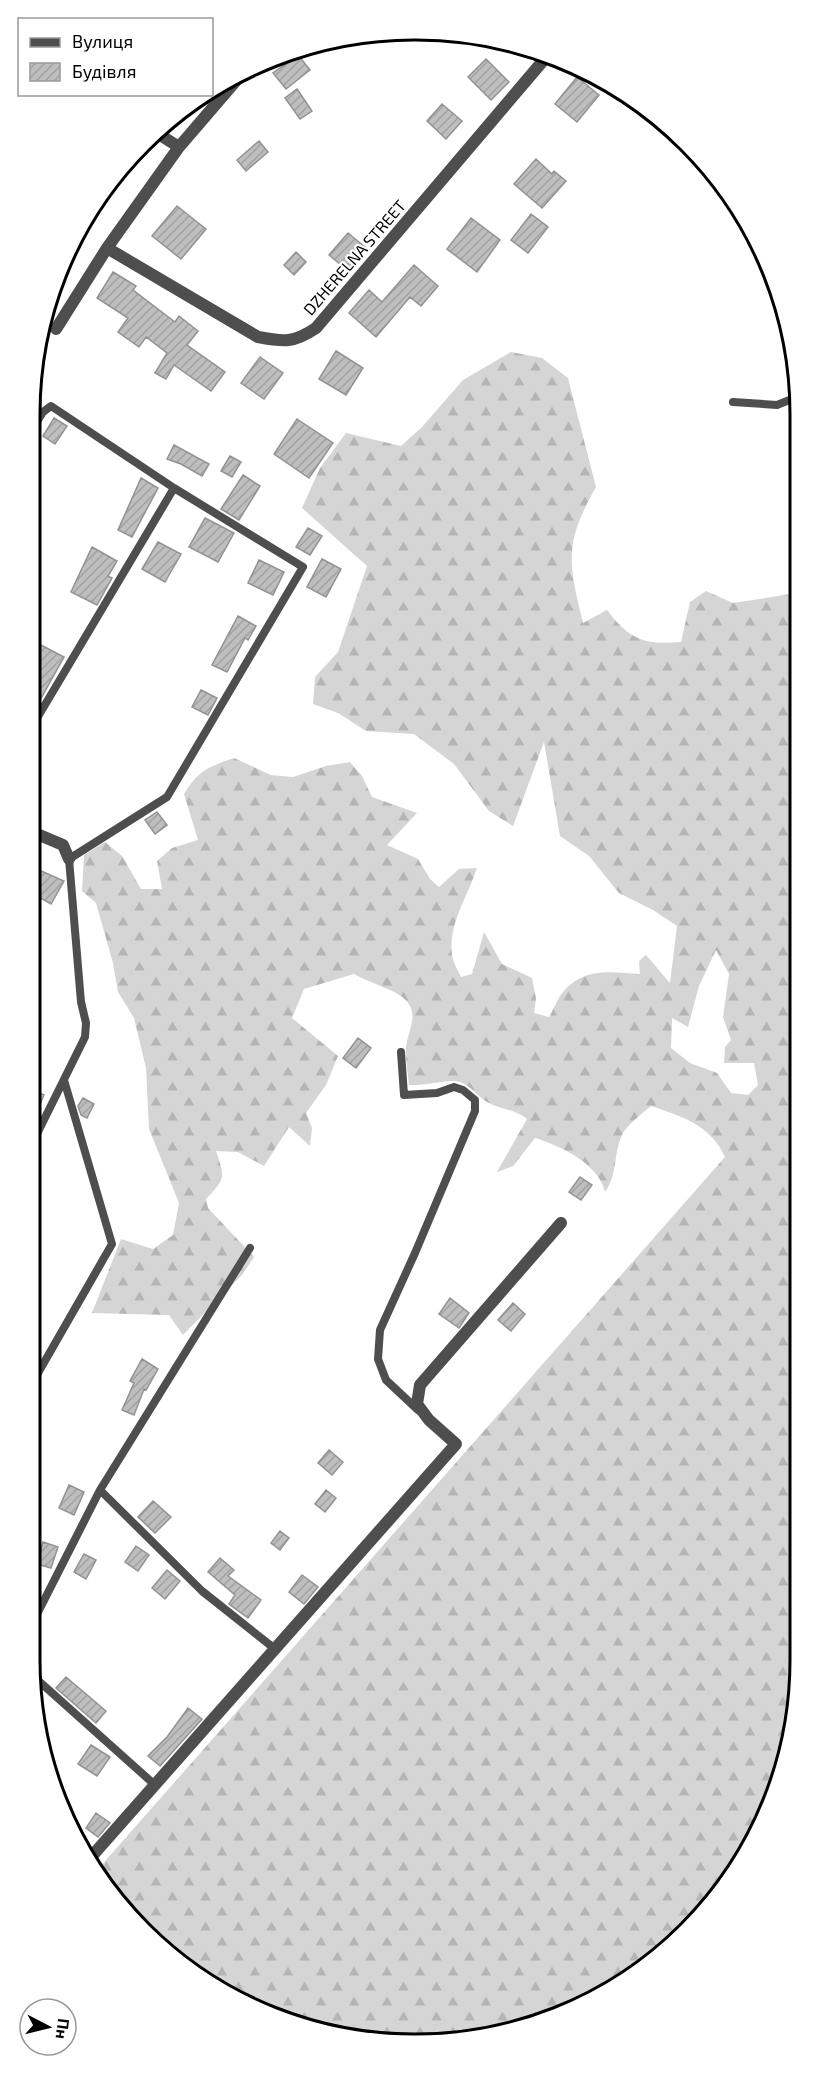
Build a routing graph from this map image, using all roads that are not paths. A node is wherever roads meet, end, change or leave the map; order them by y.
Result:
1 (542, 63) edge
2 (226, 92) edge
3 (164, 137) edge
4 (179, 147) junction
5 (107, 248) junction
6 (56, 328) dead end
7 (789, 400) edge
8 (733, 402) dead end
9 (40, 417) edge
10 (174, 488) junction
11 (40, 713) edge
12 (40, 835) edge
13 (69, 859) junction
14 (400, 1052) dead end
15 (64, 1080) junction
16 (40, 1129) edge
17 (561, 1223) dead end
18 (250, 1248) dead end
19 (40, 1370) edge
20 (429, 1420) junction
21 (100, 1490) junction
22 (40, 1608) edge
23 (275, 1649) junction
24 (41, 1683) edge
25 (155, 1785) junction
26 (95, 1853) edge

1 - 5 street, DZHERELNA STREET
2 - 4 street
3 - 4 street
4 - 5 street
5 - 6 street
7 - 8 lane
9 - 10 lane
10 - 11 lane
10 - 13 lane
12 - 13 street
13 - 15 lane
14 - 20 lane
15 - 16 lane
15 - 19 lane
17 - 20 street
18 - 21 lane
20 - 23 street
21 - 22 lane
21 - 23 lane
23 - 25 street
24 - 25 lane
25 - 26 street

